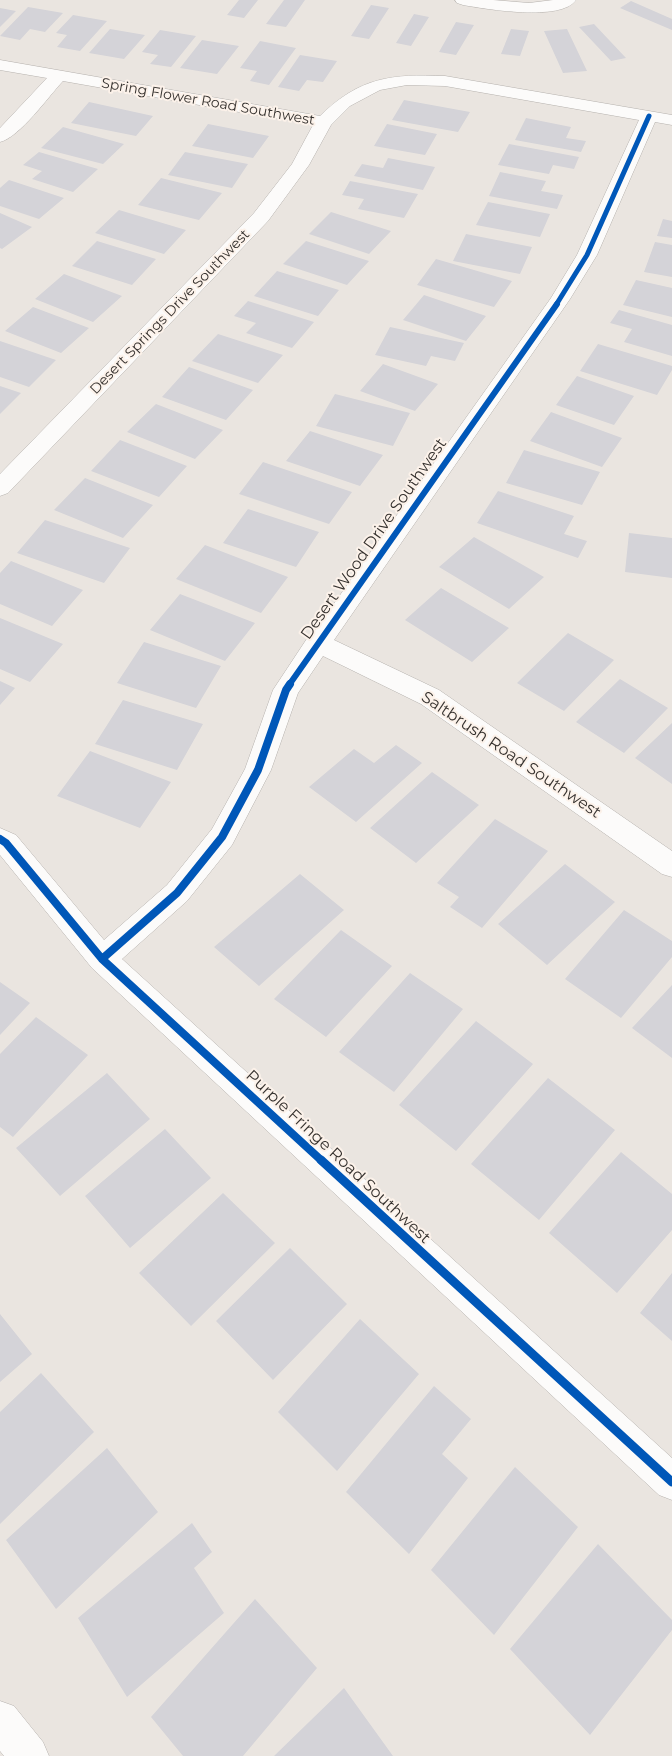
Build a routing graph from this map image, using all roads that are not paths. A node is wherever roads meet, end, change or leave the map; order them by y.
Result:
1 (463, 0) edge
2 (565, 1) edge
3 (0, 65) edge
4 (59, 75) junction
5 (649, 116) junction
6 (672, 120) edge
7 (324, 122) junction
8 (0, 137) edge
9 (3, 481) edge
10 (317, 643) junction
11 (0, 839) edge
12 (672, 866) edge
13 (102, 959) junction
14 (672, 1482) edge
15 (0, 1720) edge
16 (29, 1756) edge

1 - 2 street
3 - 4 street, Spring Flower Road Southwest
4 - 7 street, Spring Flower Road Southwest
4 - 8 street
5 - 6 street, Spring Flower Road Southwest
5 - 7 street, Spring Flower Road Southwest
5 - 10 street, Desert Wood Drive Southwest
7 - 9 street, Desert Springs Drive Southwest
10 - 12 street, Saltbrush Road Southwest
10 - 13 street, Desert Wood Drive Southwest
11 - 13 street, Purple Fringe Road Southwest
13 - 14 street, Purple Fringe Road Southwest
15 - 16 street

